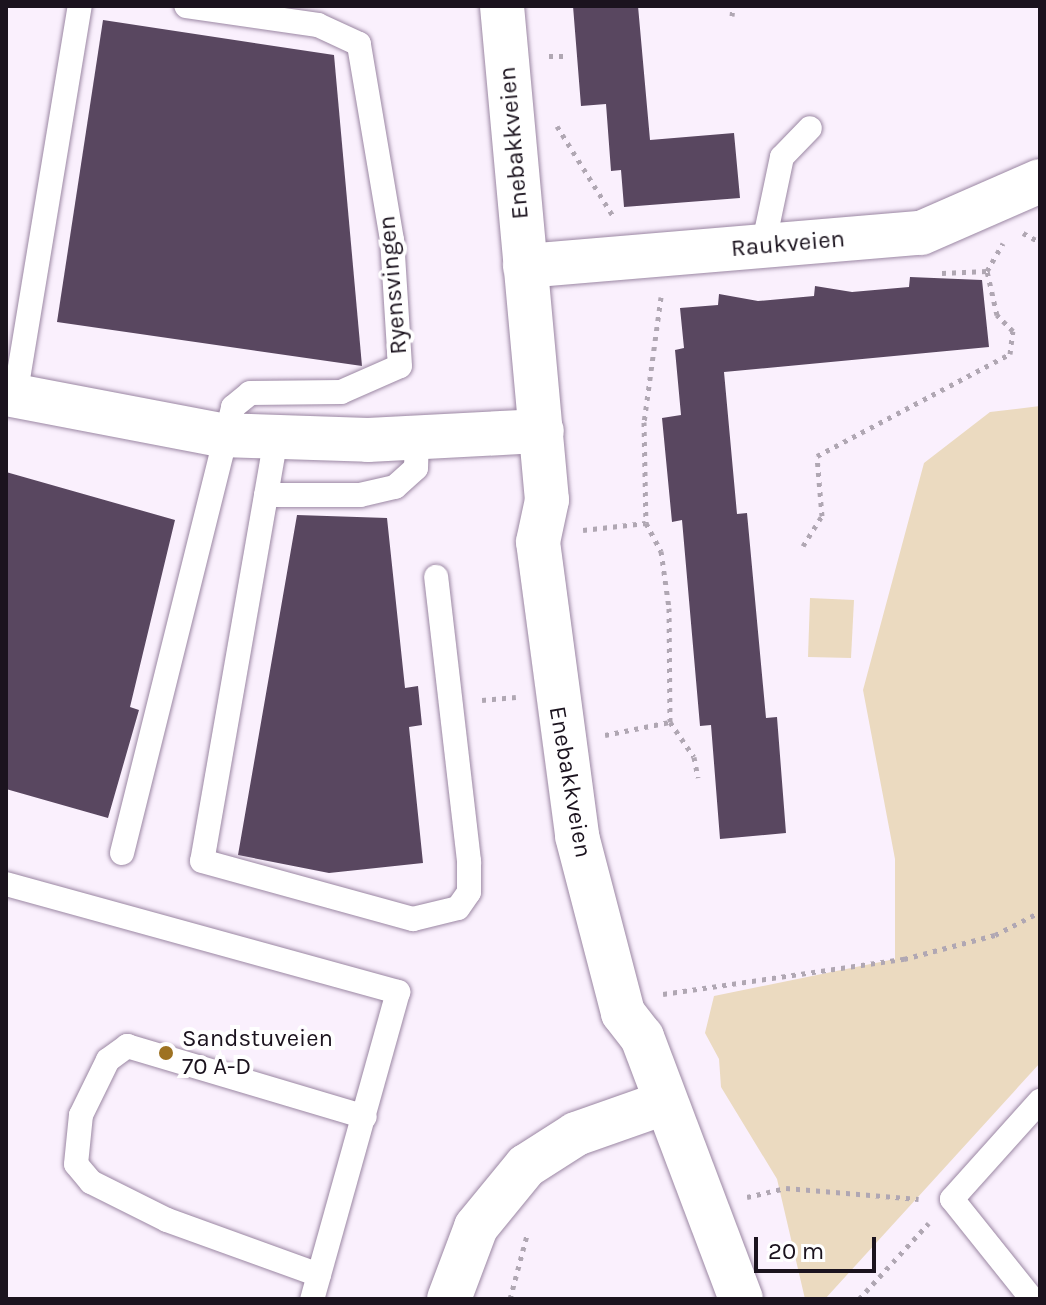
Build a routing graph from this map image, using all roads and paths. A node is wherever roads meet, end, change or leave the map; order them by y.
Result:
1 (80, 6) edge
2 (186, 6) edge
3 (502, 6) edge
4 (733, 6) edge
5 (732, 16) dead end
6 (545, 115) dead end
7 (810, 128) dead end
8 (1040, 181) edge
9 (619, 222) dead end
10 (1005, 231) dead end
11 (763, 247) junction
12 (525, 266) junction
13 (664, 280) dead end
14 (11, 396) edge
15 (542, 431) junction
16 (221, 435) junction
17 (417, 437) junction
18 (276, 438) junction
19 (266, 495) junction
20 (646, 523) junction
21 (566, 525) junction
22 (803, 546) dead end
23 (436, 577) dead end
24 (533, 695) dead end
25 (449, 703) junction
26 (670, 722) junction
27 (605, 735) dead end
28 (698, 778) dead end
29 (122, 853) dead end
30 (6, 884) edge
31 (1040, 912) edge
32 (662, 994) dead end
33 (664, 1103) junction
34 (1039, 1103) edge
35 (365, 1117) junction
36 (743, 1198) dead end
37 (952, 1199) junction
38 (319, 1275) junction
39 (312, 1299) edge
40 (449, 1299) edge
41 (741, 1299) edge
42 (859, 1299) edge
43 (1032, 1299) edge

1 - 14 lane
2 - 16 lane, Ryensvingen
3 - 12 main road, Enebakkveien
4 - 5 path
6 - 9 path
7 - 11 lane
8 - 11 main road, Raukveien
10 - 22 path
11 - 12 main road, Raukveien
12 - 15 main road, Enebakkveien
13 - 20 path
14 - 16 main road
15 - 17 main road
15 - 21 main road, Enebakkveien
16 - 18 main road
16 - 29 lane
17 - 18 main road
17 - 19 lane
18 - 19 lane
19 - 25 lane
20 - 21 path
20 - 26 path
21 - 33 main road, Enebakkveien
23 - 25 lane
24 - 25 path
26 - 27 path
26 - 28 path
30 - 35 lane
31 - 32 path
33 - 40 main road
33 - 41 main road, Enebakkveien
34 - 37 lane
35 - 38 lane
35 - 38 lane
36 - 37 path
37 - 42 path
37 - 43 lane
38 - 39 lane

